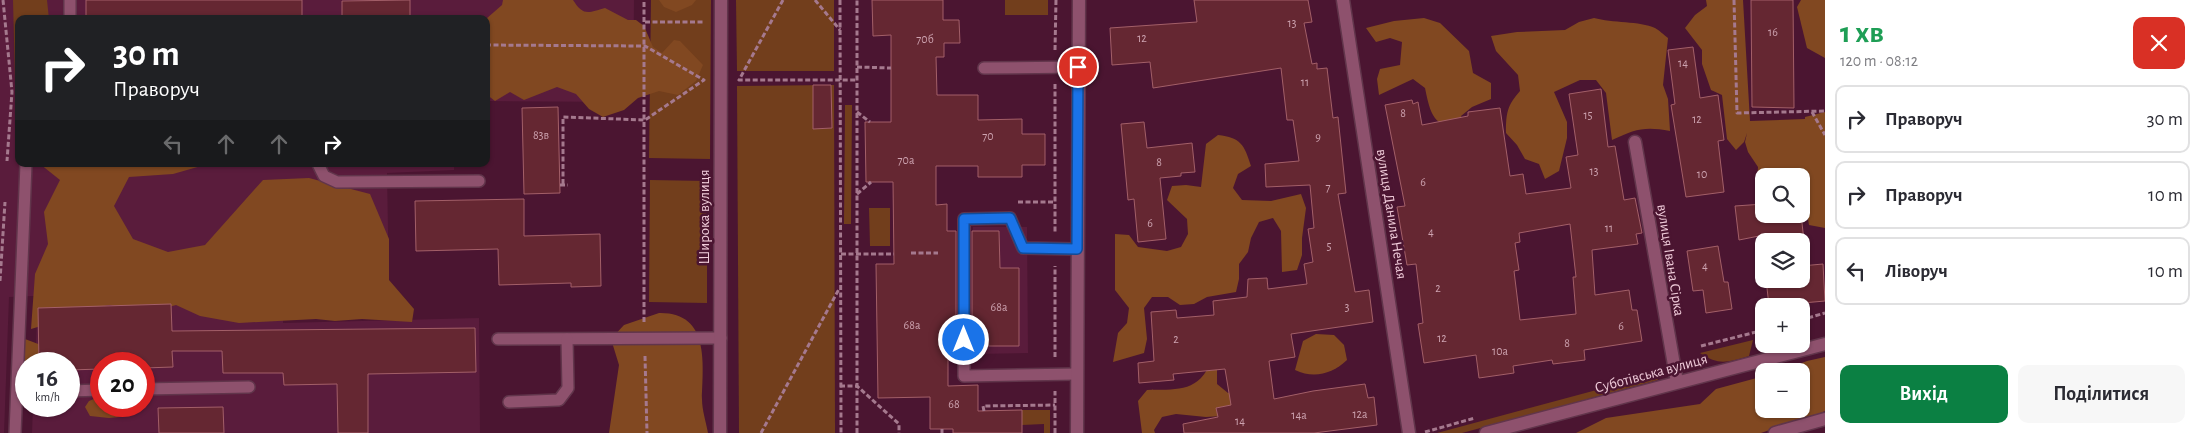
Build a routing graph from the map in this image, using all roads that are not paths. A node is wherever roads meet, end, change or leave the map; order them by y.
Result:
1 (70, 0) edge
2 (721, 0) edge
3 (1079, 0) edge
4 (1343, 0) edge
5 (70, 15) edge
6 (1078, 67) junction
7 (984, 68) dead end
8 (1635, 142) dead end
9 (26, 167) edge
10 (320, 167) edge
11 (479, 181) dead end
12 (1077, 249) junction
13 (721, 338) junction
14 (498, 339) dead end
15 (567, 339) junction
16 (1825, 344) edge
17 (22, 352) edge
18 (1077, 374) junction
19 (1677, 382) junction
20 (249, 387) dead end
21 (155, 389) edge
22 (509, 402) dead end
23 (17, 417) edge
24 (1825, 419) edge
25 (15, 433) edge
26 (720, 433) edge
27 (1077, 433) edge
28 (1409, 433) edge
29 (1486, 433) edge
30 (1775, 433) edge

1 - 5 lane
2 - 13 street, Широка вулиця
3 - 6 street
4 - 28 street, вулиця Данила Нечая
6 - 7 lane
6 - 12 street
8 - 19 street, вулиця Івана Сірка
9 - 17 lane
10 - 11 lane
12 - 18 street
12 - 18 lane
13 - 15 lane
13 - 26 street, Широка вулиця
14 - 15 lane
15 - 22 lane
16 - 19 street, Суботівська вулиця
18 - 27 street
19 - 29 street, Суботівська вулиця
20 - 21 lane
23 - 25 lane
24 - 30 street

